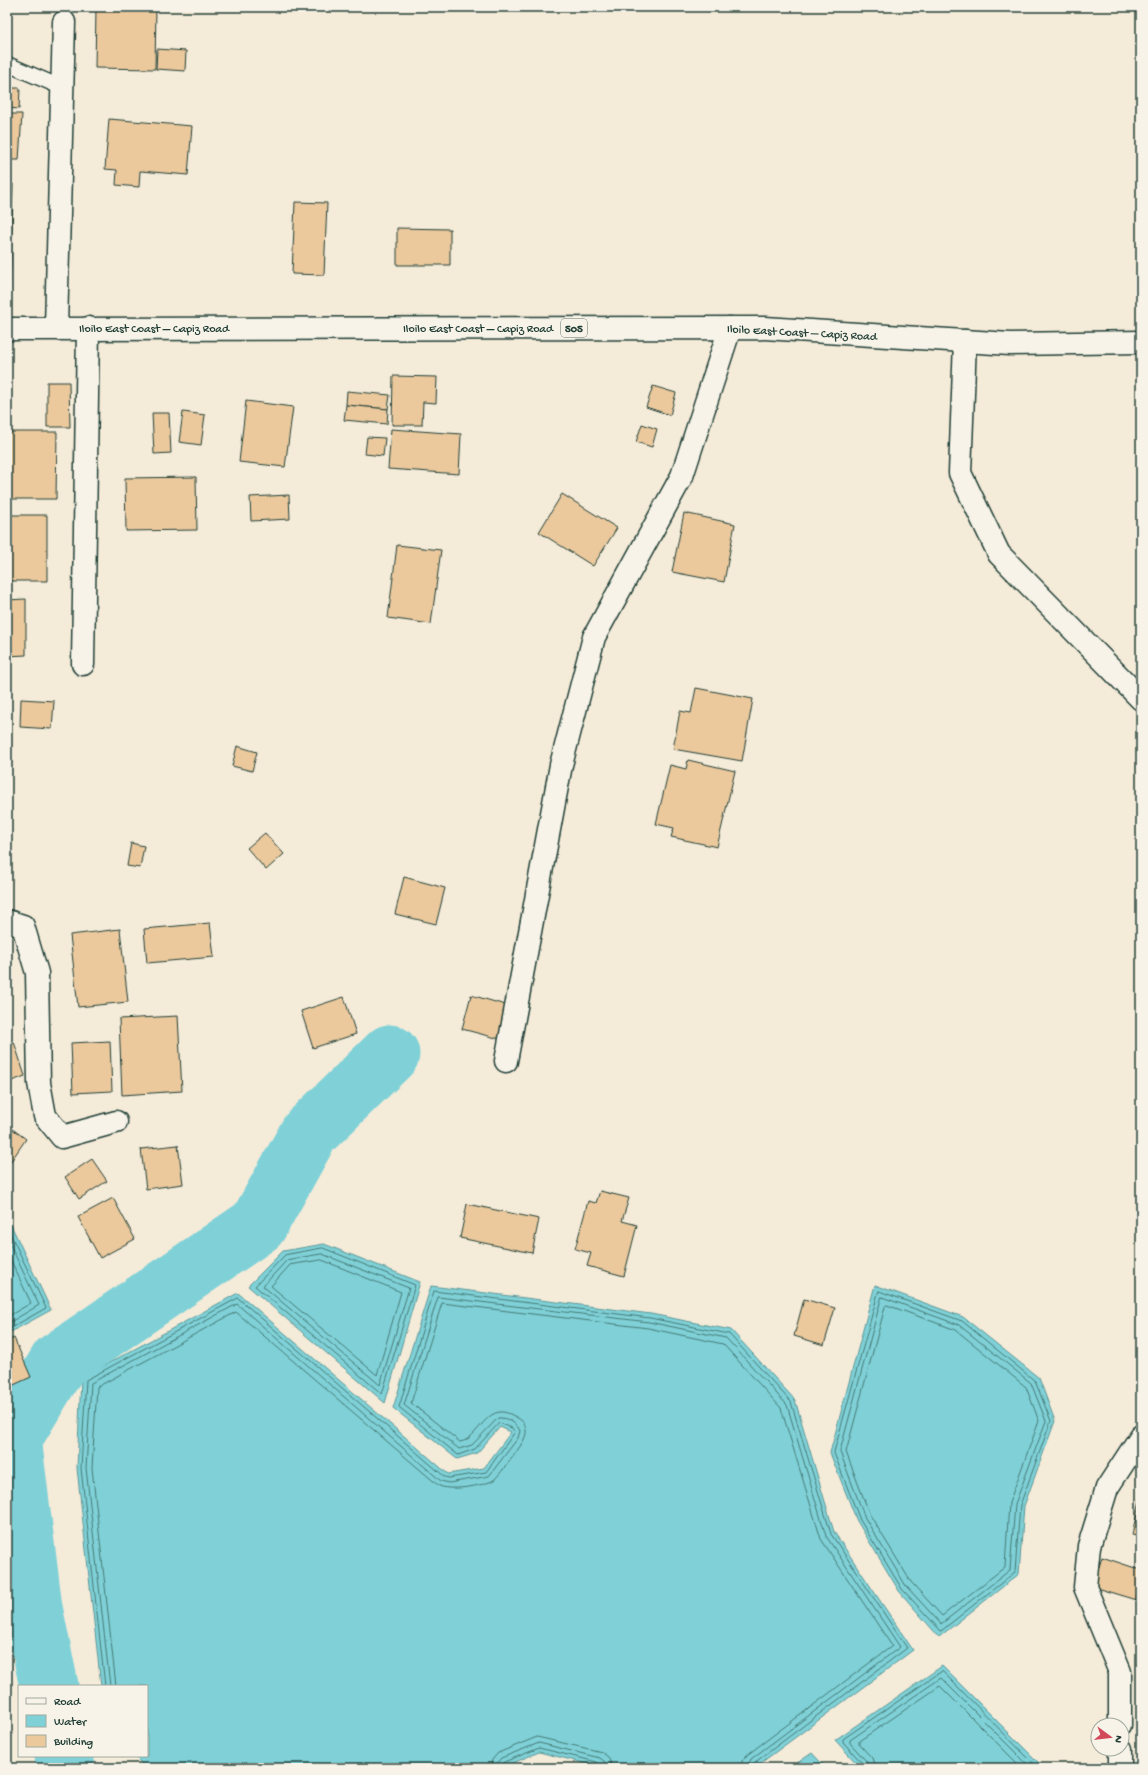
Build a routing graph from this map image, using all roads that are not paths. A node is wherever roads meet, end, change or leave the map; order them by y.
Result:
1 (64, 22) dead end
2 (7, 64) edge
3 (62, 88) junction
4 (56, 328) junction
5 (88, 328) junction
6 (730, 328) junction
7 (7, 329) edge
8 (965, 341) junction
9 (1141, 342) edge
10 (83, 664) dead end
11 (1141, 700) edge
12 (7, 922) edge
13 (506, 1060) dead end
14 (116, 1122) dead end
15 (1141, 1436) edge
16 (1120, 1717) edge
17 (1120, 1757) edge
18 (1120, 1768) edge

1 - 3 street
2 - 3 lane
3 - 4 street
4 - 5 street, Iloilo East Coast – Capiz Road / 505
4 - 7 street, Iloilo East Coast – Capiz Road / 505
5 - 6 street, Iloilo East Coast – Capiz Road / 505
5 - 10 street
6 - 8 street, Iloilo East Coast – Capiz Road / 505
6 - 13 street
8 - 9 street, Iloilo East Coast – Capiz Road / 505
8 - 11 street
12 - 14 street
15 - 16 street
17 - 18 street

